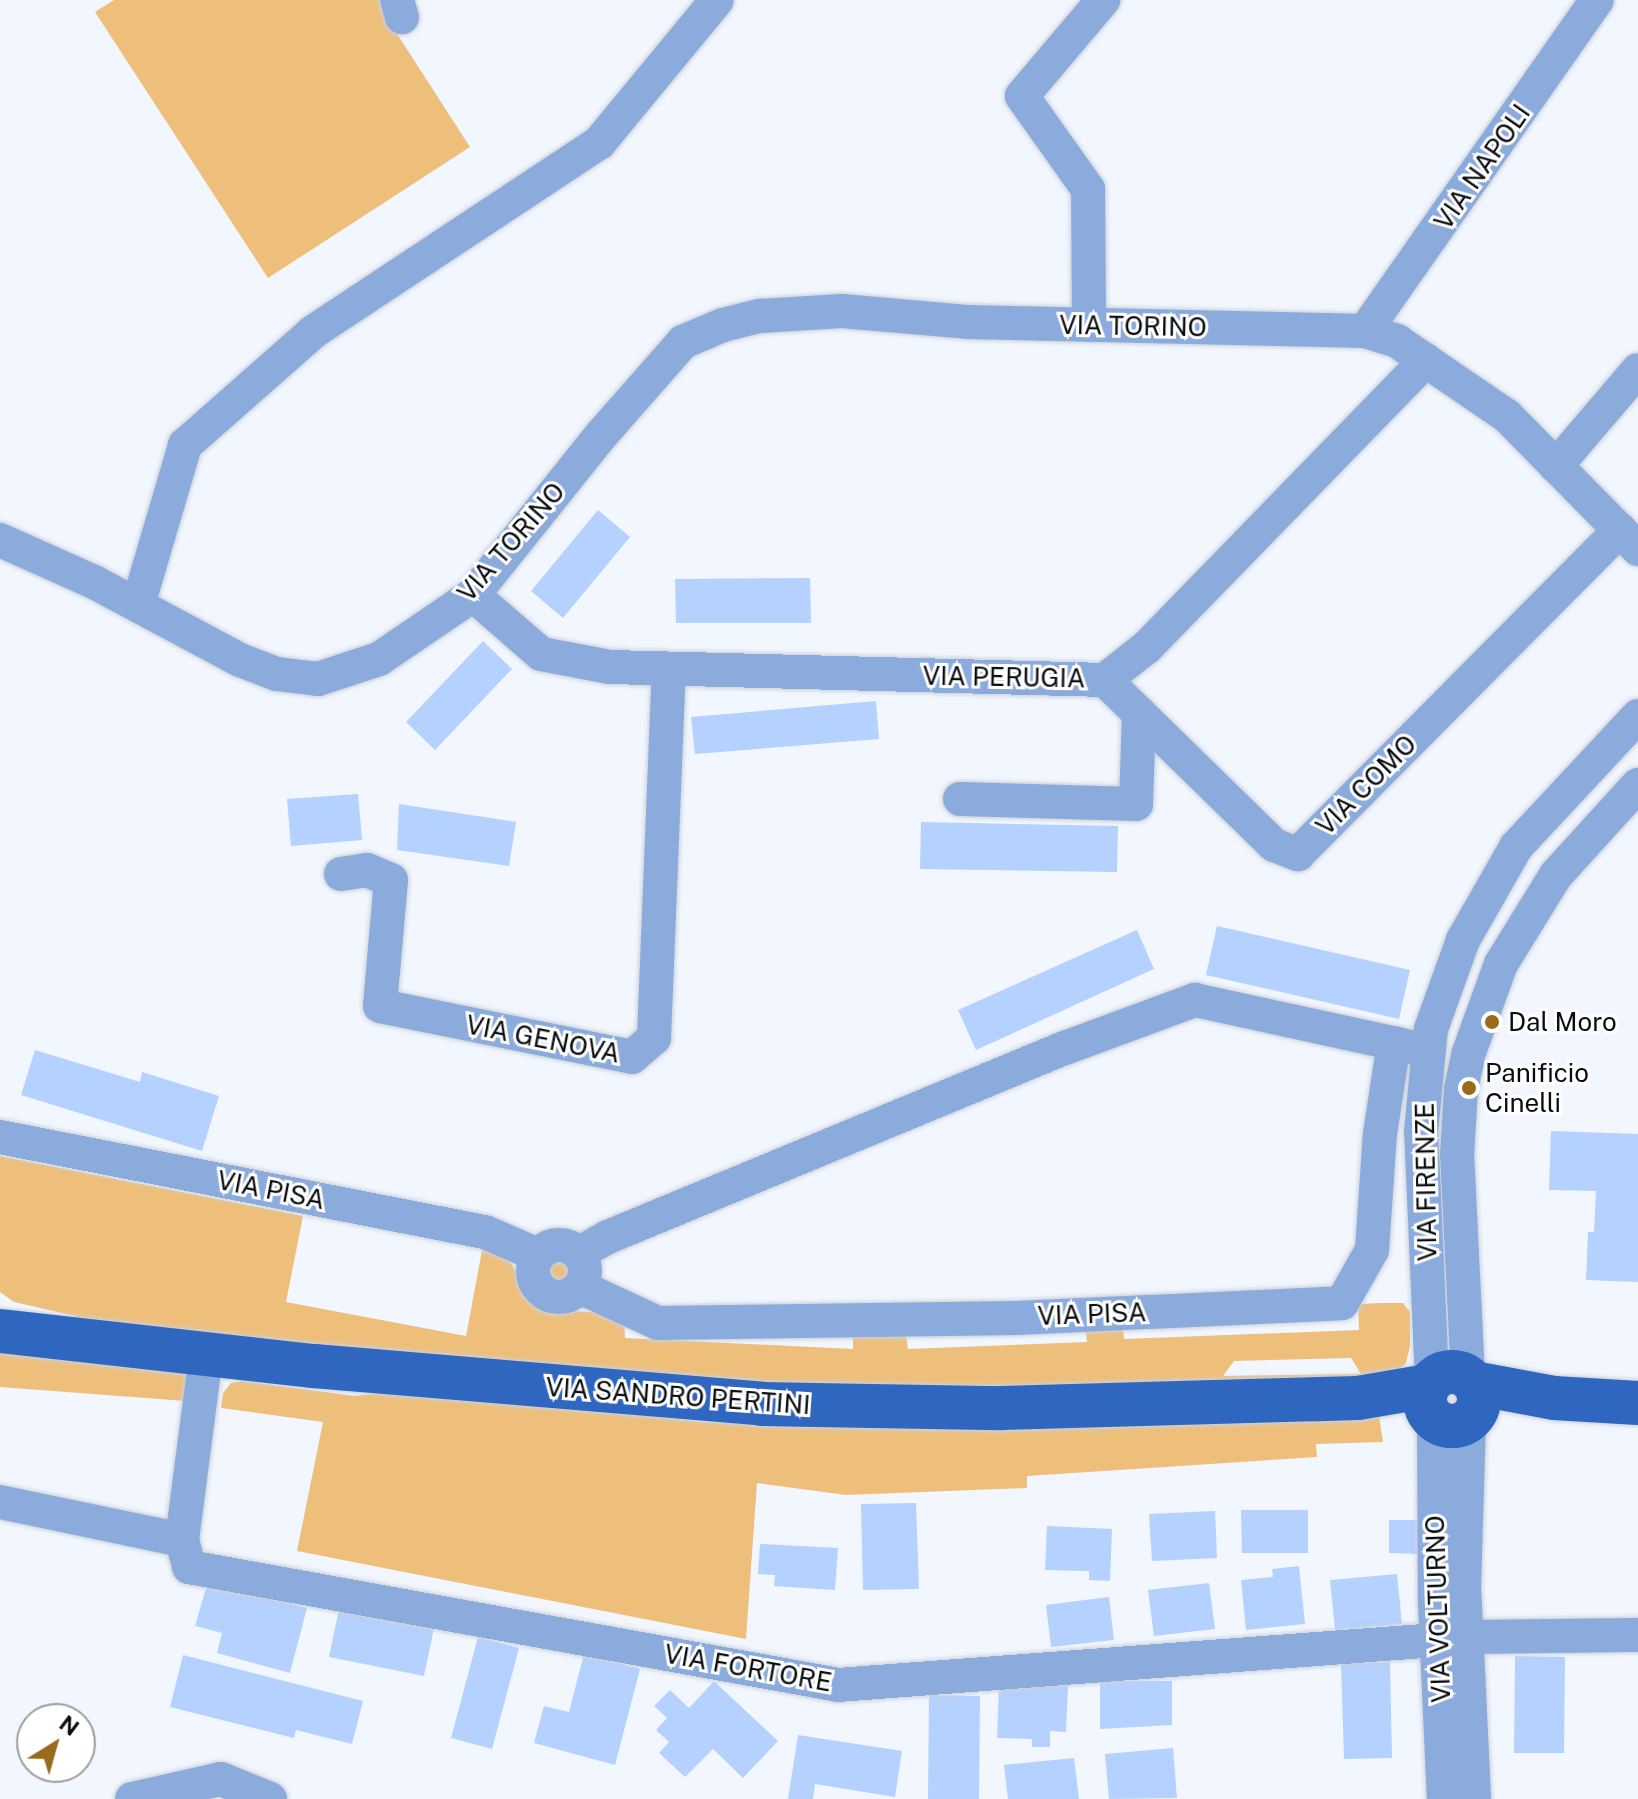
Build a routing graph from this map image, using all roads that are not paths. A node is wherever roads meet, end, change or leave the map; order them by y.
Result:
1 (717, 0) edge
2 (1103, 0) edge
3 (1597, 0) edge
4 (1089, 325) junction
5 (1365, 331) junction
6 (1426, 360) junction
7 (1638, 370) edge
8 (1556, 466) junction
9 (1629, 539) edge
10 (0, 540) edge
11 (473, 595) junction
12 (138, 605) junction
13 (669, 669) junction
14 (1105, 680) junction
15 (1139, 713) junction
16 (1638, 716) edge
17 (1638, 785) edge
18 (960, 799) dead end
19 (341, 874) dead end
20 (1394, 1043) junction
21 (1429, 1051) junction
22 (0, 1137) edge
23 (579, 1253) junction
24 (538, 1255) junction
25 (580, 1287) junction
26 (0, 1331) edge
27 (206, 1355) junction
28 (1451, 1399) junction
29 (1638, 1403) edge
30 (0, 1502) edge
31 (182, 1540) junction
32 (1638, 1635) edge
33 (1452, 1638) junction
34 (132, 1799) edge
35 (270, 1799) edge
36 (1444, 1799) edge
37 (1474, 1799) edge

1 - 12 street
2 - 4 street
3 - 5 street, VIA NAPOLI
4 - 5 street, VIA TORINO
4 - 11 street, VIA TORINO
5 - 6 street, VIA TORINO
6 - 8 street, VIA TORINO
6 - 14 street, VIA PERUGIA
7 - 8 street
8 - 9 street, VIA TORINO
9 - 15 street, VIA COMO
10 - 12 street, VIA TORINO
11 - 12 street, VIA TORINO
11 - 13 street, VIA PERUGIA
13 - 14 street, VIA PERUGIA
13 - 19 street, VIA GENOVA
14 - 15 street, VIA COMO
15 - 18 street
16 - 21 street, VIA FIRENZE
17 - 28 street, VIA FIRENZE
20 - 21 street
20 - 23 street
20 - 25 street, VIA PISA
21 - 28 street, VIA FIRENZE
22 - 24 street, VIA PISA
23 - 24 street
23 - 25 street
24 - 25 street
26 - 27 main road, VIA SANDRO PERTINI
27 - 28 main road, VIA SANDRO PERTINI
27 - 31 street
28 - 29 main road, VIA SANDRO PERTINI
28 - 33 street, VIA VOLTURNO
30 - 31 street
31 - 33 street, VIA FORTORE
32 - 33 street, VIA FORTORE
33 - 36 street, VIA VOLTURNO
33 - 37 street, VIA VOLTURNO
34 - 35 street

